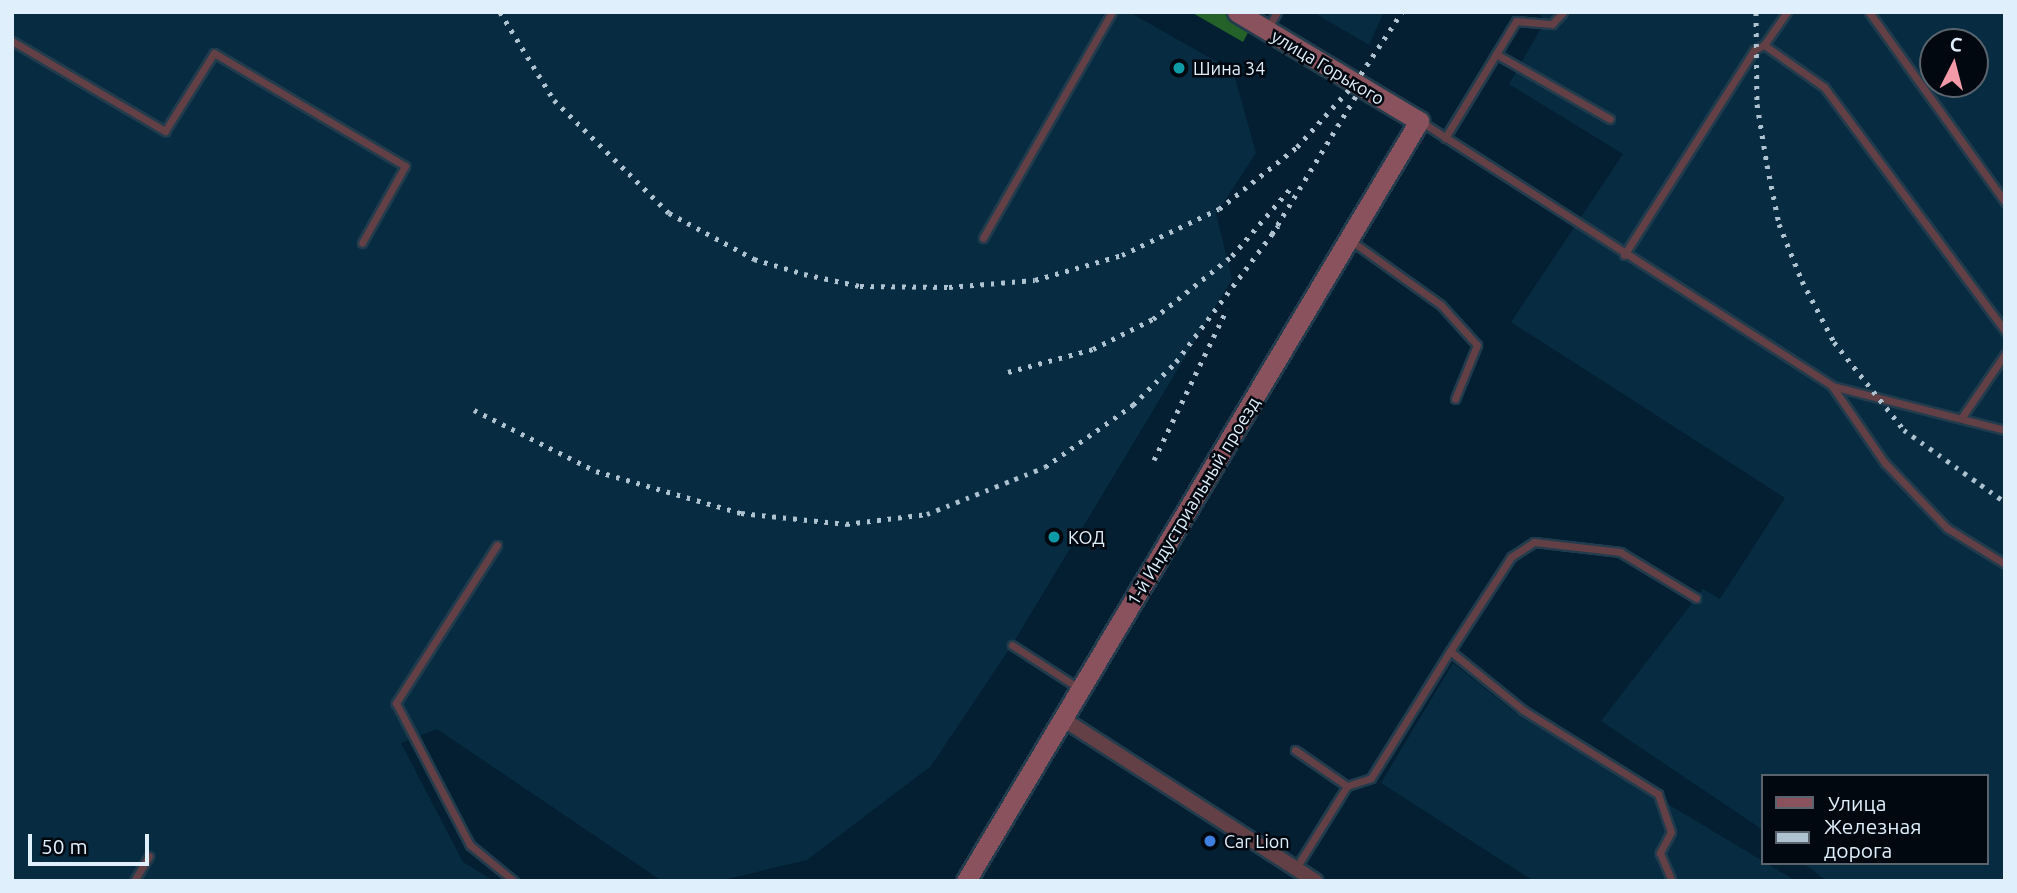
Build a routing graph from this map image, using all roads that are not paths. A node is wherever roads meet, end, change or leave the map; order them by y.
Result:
1 (1112, 12) edge
2 (1237, 12) edge
3 (1277, 12) edge
4 (1563, 12) edge
5 (1787, 12) edge
6 (1869, 12) edge
7 (1267, 30) junction
8 (12, 41) edge
9 (1764, 46) junction
10 (1496, 54) junction
11 (1610, 119) dead end
12 (1419, 121) junction
13 (1445, 138) junction
14 (2005, 202) edge
15 (983, 237) dead end
16 (1349, 240) junction
17 (362, 243) dead end
18 (1624, 255) junction
19 (2005, 331) edge
20 (2005, 354) edge
21 (1832, 386) junction
22 (1455, 399) dead end
23 (1962, 417) junction
24 (2005, 430) edge
25 (496, 545) dead end
26 (2005, 564) edge
27 (1696, 598) dead end
28 (1012, 645) dead end
29 (1450, 651) junction
30 (1080, 690) junction
31 (1063, 719) junction
32 (1295, 750) dead end
33 (1347, 786) junction
34 (149, 856) dead end
35 (1296, 868) junction
36 (971, 879) edge
37 (134, 881) edge
38 (514, 881) edge
39 (1315, 881) edge
40 (1672, 881) edge

1 - 15 lane
2 - 7 street, улица Горького
3 - 7 lane
4 - 10 lane
5 - 9 lane
6 - 14 lane
7 - 12 street, улица Горького
8 - 17 lane
9 - 18 lane
9 - 19 lane
10 - 11 lane
10 - 13 lane
12 - 13 lane
12 - 16 street, 1-й Индустриальный проезд
13 - 18 lane
16 - 22 lane
16 - 30 street, 1-й Индустриальный проезд
18 - 21 lane
20 - 23 lane
21 - 23 lane
21 - 26 lane
23 - 24 lane
25 - 38 lane
27 - 29 lane
28 - 30 lane
29 - 33 lane
29 - 40 lane
30 - 31 street, 1-й Индустриальный проезд
31 - 35 street
31 - 36 street, 1-й Индустриальный проезд
32 - 33 lane
33 - 35 lane
34 - 37 lane
35 - 39 street

